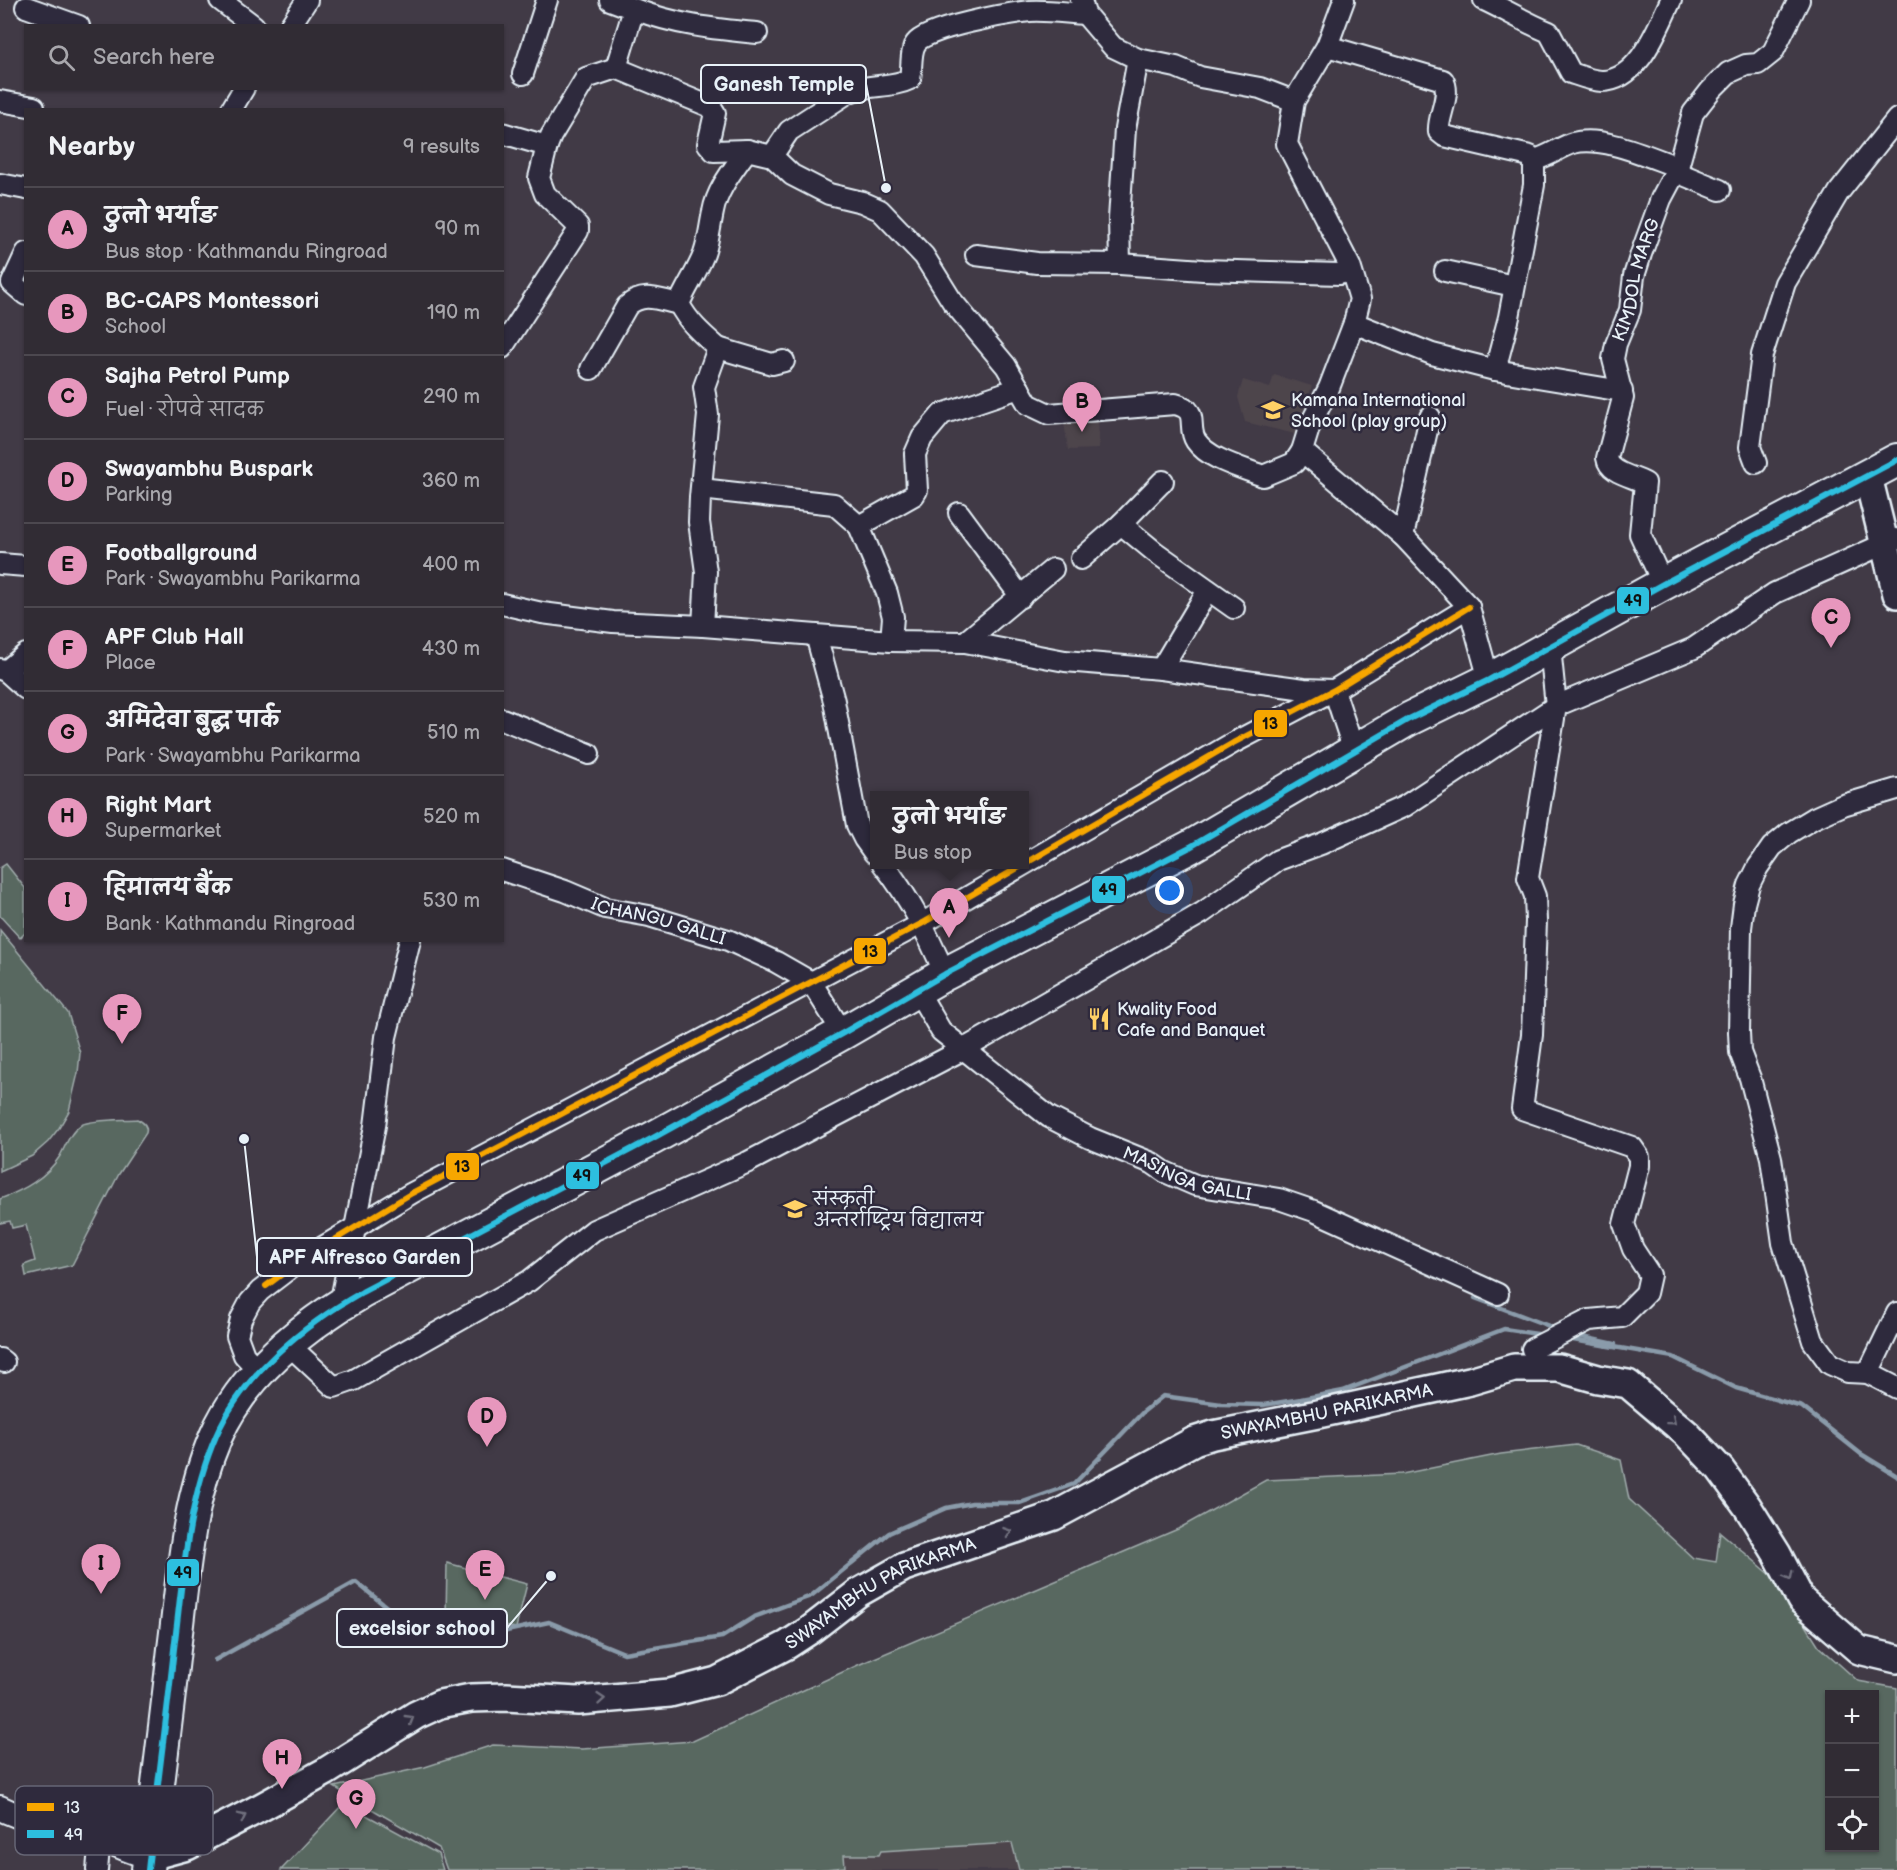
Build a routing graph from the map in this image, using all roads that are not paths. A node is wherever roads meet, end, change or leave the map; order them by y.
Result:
1 (220, 0) edge
2 (306, 0) edge
3 (547, 0) edge
4 (610, 0) edge
5 (1344, 0) edge
6 (1484, 0) edge
7 (1671, 0) edge
8 (1798, 0) edge
9 (1083, 7) edge
10 (634, 9) junction
11 (27, 11) edge
12 (72, 24) edge
13 (251, 24) edge
14 (291, 24) edge
15 (757, 33) dead end
16 (1327, 46) junction
17 (1138, 59) junction
18 (616, 68) junction
19 (523, 74) dead end
20 (243, 90) edge
21 (0, 101) edge
22 (1294, 101) junction
23 (34, 102) edge
24 (232, 108) edge
25 (1897, 118) edge
26 (504, 134) edge
27 (547, 146) junction
28 (747, 150) junction
29 (772, 156) junction
30 (1534, 160) junction
31 (1677, 170) junction
32 (0, 184) edge
33 (24, 189) edge
34 (1720, 190) dead end
35 (976, 255) dead end
36 (14, 262) edge
37 (1120, 264) junction
38 (1445, 271) dead end
39 (1340, 274) dead end
40 (1514, 286) junction
41 (24, 293) edge
42 (679, 304) junction
43 (1354, 323) junction
44 (504, 345) edge
45 (718, 348) junction
46 (784, 361) dead end
47 (591, 369) dead end
48 (1496, 370) junction
49 (1019, 388) junction
50 (1622, 392) junction
51 (1430, 417) dead end
52 (1302, 451) junction
53 (1897, 460) edge
54 (1756, 463) dead end
55 (1868, 477) junction
56 (1163, 481) dead end
57 (701, 489) junction
58 (959, 513) dead end
59 (1121, 524) junction
60 (859, 526) junction
61 (1403, 536) junction
62 (1891, 542) edge
63 (1081, 559) dead end
64 (0, 564) edge
65 (24, 566) edge
66 (1053, 569) dead end
67 (1663, 584) junction
68 (1208, 590) junction
69 (1897, 594) edge
70 (1021, 597) junction
71 (504, 604) edge
72 (1468, 607) junction
73 (1234, 608) dead end
74 (703, 626) junction
75 (816, 636) junction
76 (891, 641) junction
77 (965, 642) junction
78 (1550, 646) junction
79 (24, 655) edge
80 (1161, 669) junction
81 (3, 670) edge
82 (1489, 680) junction
83 (24, 687) edge
84 (1334, 690) junction
85 (1556, 706) junction
86 (504, 720) edge
87 (1354, 751) junction
88 (589, 754) dead end
89 (1897, 789) edge
90 (870, 847) edge
91 (1029, 861) edge
92 (887, 869) edge
93 (1016, 869) edge
94 (504, 871) edge
95 (923, 923) junction
96 (410, 942) edge
97 (945, 974) junction
98 (811, 982) junction
99 (917, 990) junction
100 (843, 1033) junction
101 (964, 1049) junction
102 (356, 1228) junction
103 (1498, 1294) dead end
104 (340, 1305) junction
105 (1897, 1313) edge
106 (288, 1344) junction
107 (1532, 1348) dead end
108 (260, 1372) junction
109 (1868, 1373) junction
110 (1897, 1388) edge
111 (1897, 1659) edge
112 (158, 1786) edge
113 (0, 1808) edge
114 (15, 1815) edge
115 (213, 1832) edge
116 (98, 1855) edge
117 (135, 1855) edge
118 (167, 1855) edge
119 (149, 1863) edge
120 (97, 1870) edge

1 - 13 street
2 - 14 street
3 - 19 street
4 - 10 street
5 - 16 street
6 - 7 street
8 - 31 street, KIMDOL MARG
9 - 17 street
9 - 29 street
10 - 15 street
10 - 18 street
11 - 12 street
16 - 22 street
16 - 30 street
17 - 22 street
17 - 37 street
18 - 27 street
18 - 28 street
20 - 24 street
21 - 23 street
22 - 43 street
25 - 54 street
26 - 27 street
27 - 44 street
28 - 29 street
28 - 42 street
29 - 49 street
30 - 31 street
30 - 40 street
31 - 34 street
31 - 50 street, KIMDOL MARG
32 - 33 street
35 - 37 street
36 - 41 street
37 - 39 street
38 - 40 street
40 - 48 street
42 - 45 street
42 - 47 street
43 - 48 street
43 - 52 street
45 - 46 street
45 - 57 street
48 - 50 street
49 - 52 street
49 - 60 street
50 - 67 street, KIMDOL MARG
51 - 61 street
52 - 61 street
53 - 55 highway
55 - 62 main road
55 - 67 highway
56 - 59 street
57 - 60 street
57 - 74 street
58 - 70 street
59 - 63 street
59 - 68 street
60 - 76 street
61 - 72 street
62 - 69 main road
62 - 85 street
64 - 65 street
66 - 70 street
67 - 78 highway
68 - 73 street
68 - 80 street
70 - 77 street
71 - 74 street
72 - 82 street
72 - 84 street
74 - 75 street
75 - 76 street
75 - 90 street
76 - 77 street
77 - 80 street
78 - 82 highway
78 - 85 street
79 - 81 street
80 - 84 street
81 - 83 street
82 - 87 highway
84 - 87 street
84 - 91 street
85 - 101 street
85 - 107 street
86 - 88 street
87 - 97 highway
89 - 109 street
92 - 95 street
93 - 95 street
94 - 98 street, ICHANGU GALLI
95 - 97 street
95 - 98 street
96 - 102 street
97 - 99 highway
98 - 100 street
98 - 102 street
99 - 100 highway
99 - 101 street, MASINGA GALLI
100 - 104 highway
101 - 103 street, MASINGA GALLI
101 - 106 street
102 - 104 street
102 - 108 street
104 - 106 highway
105 - 109 street
106 - 108 highway
108 - 112 highway
109 - 110 street
115 -> 111 main road, SWAYAMBHU PARIKARMA
113 - 114 street
116 - 120 street
117 - 119 street
119 -> 118 main road, SWAYAMBHU PARIKARMA

